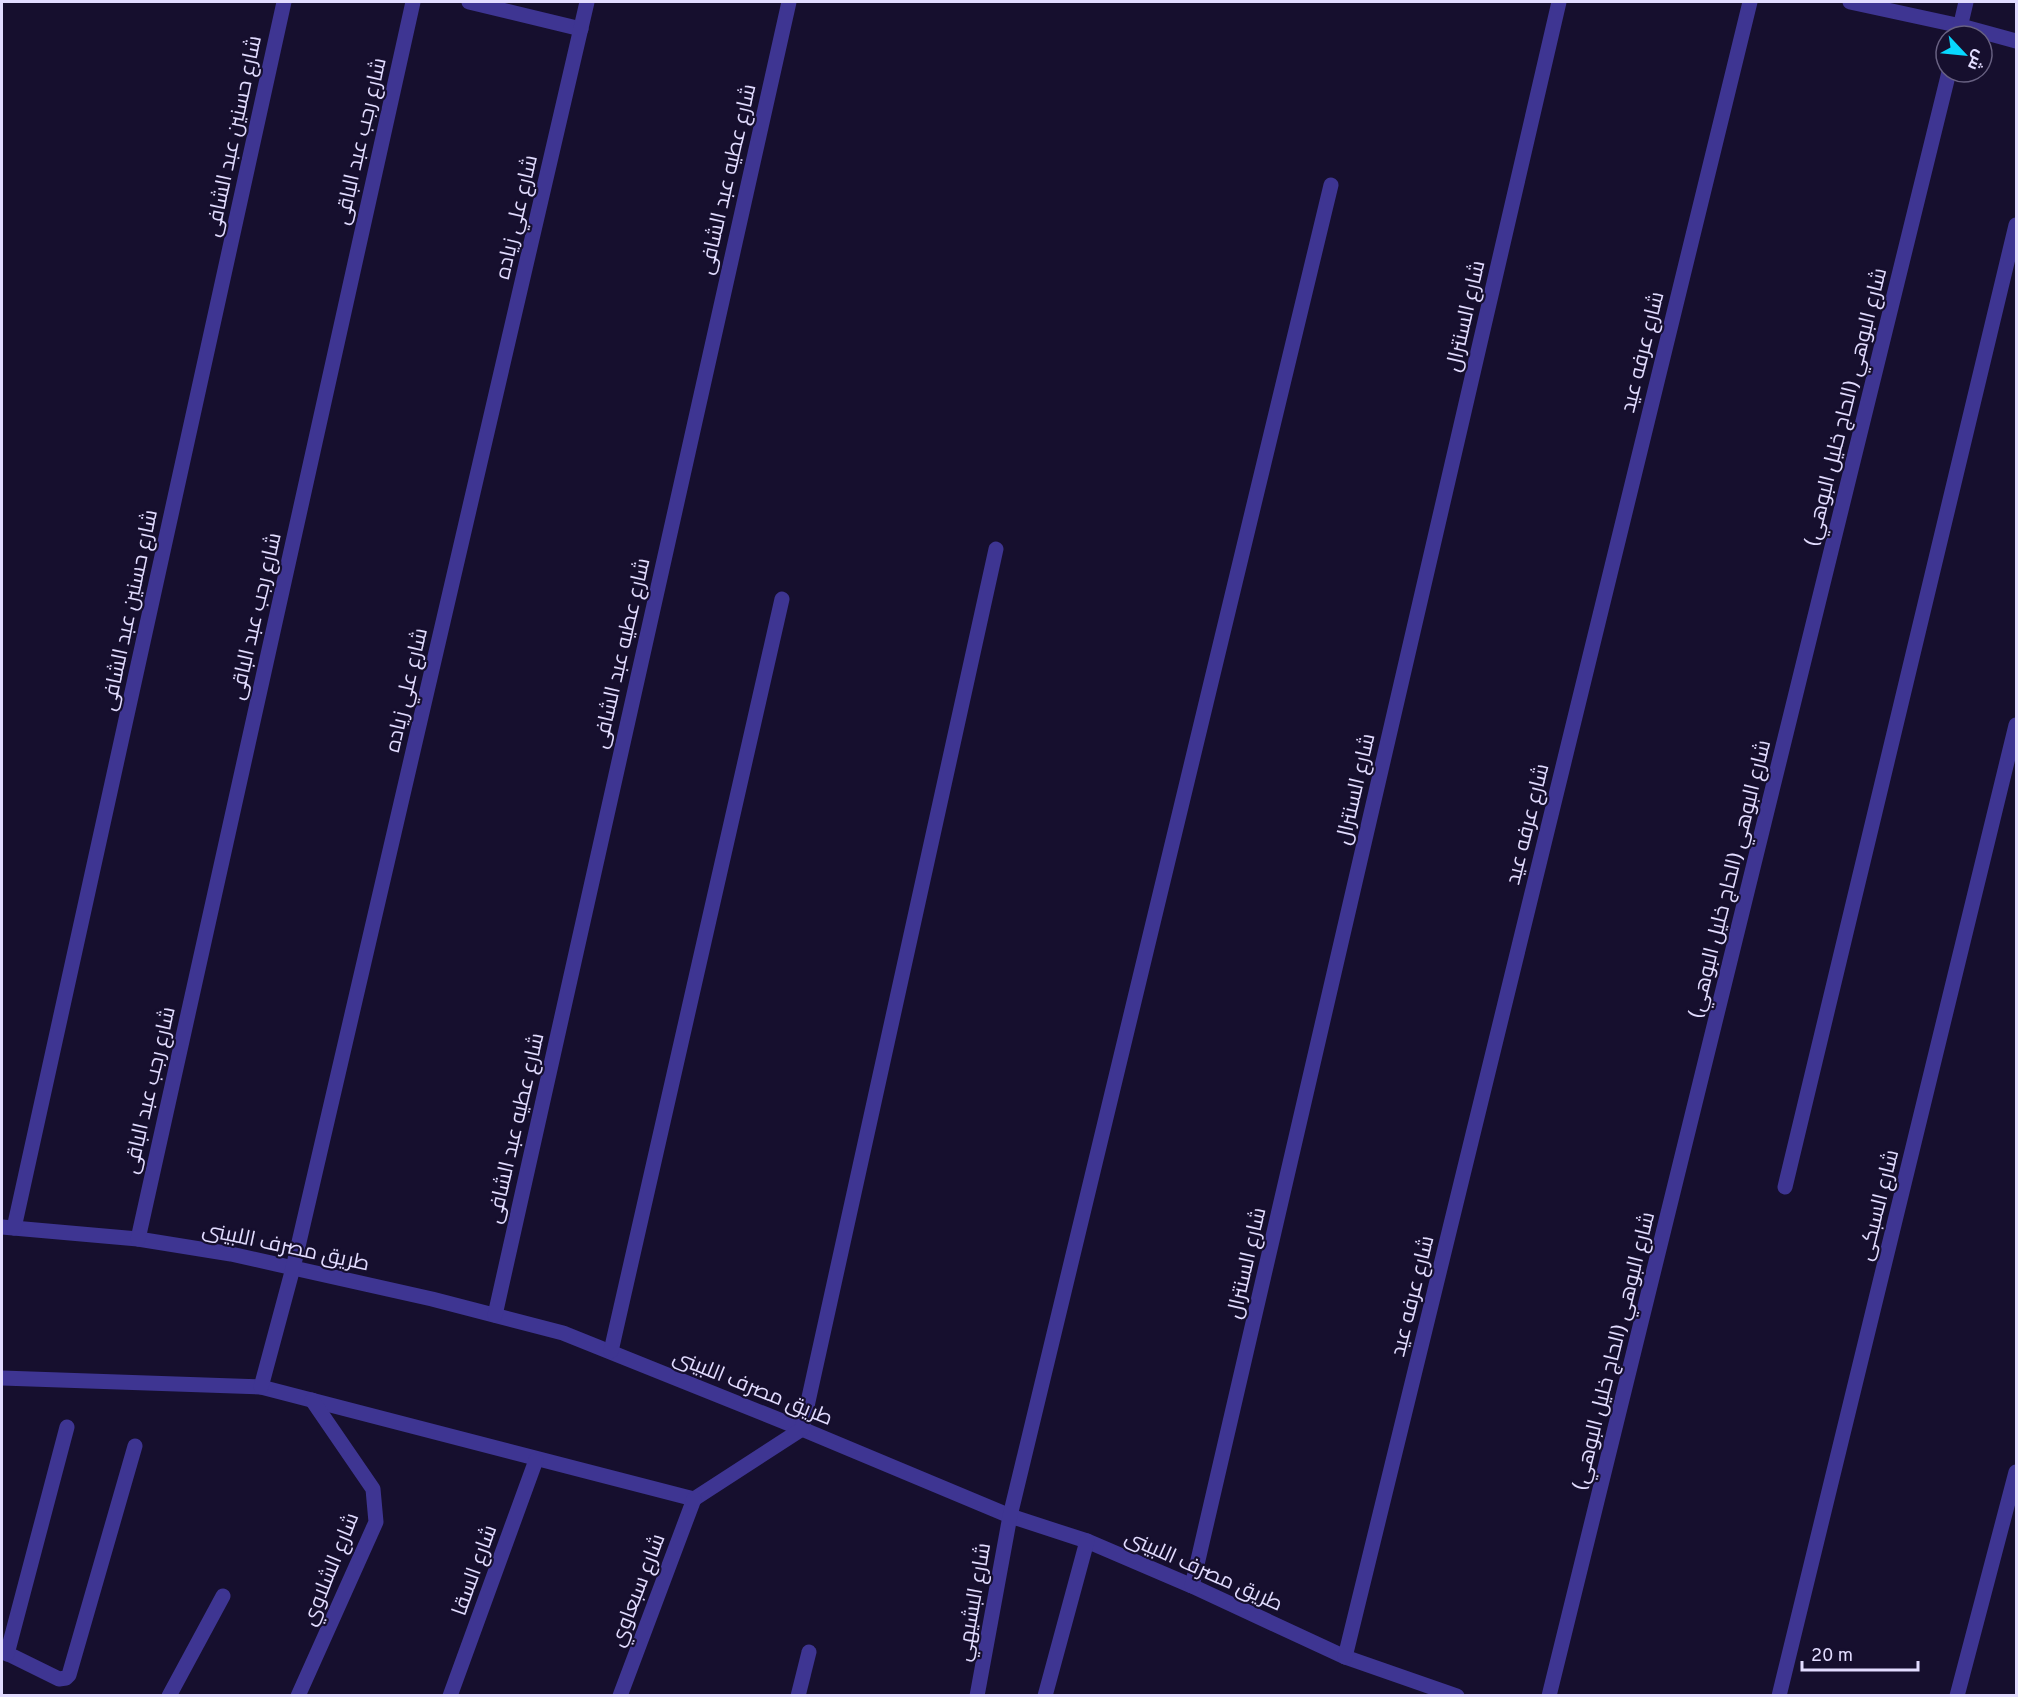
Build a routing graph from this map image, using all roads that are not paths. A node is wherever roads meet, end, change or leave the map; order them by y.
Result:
1 (284, 2) edge
2 (413, 2) edge
3 (469, 2) edge
4 (587, 2) edge
5 (789, 2) edge
6 (1559, 2) edge
7 (1749, 2) edge
8 (1850, 2) edge
9 (1966, 2) edge
10 (1934, 24) edge
11 (1961, 24) edge
12 (581, 29) junction
13 (1994, 37) edge
14 (2016, 41) edge
15 (1946, 84) edge
16 (1330, 185) dead end
17 (2016, 225) edge
18 (996, 549) dead end
19 (782, 599) dead end
20 (2016, 724) edge
21 (1785, 1187) dead end
22 (8, 1228) edge
23 (138, 1239) junction
24 (292, 1268) junction
25 (495, 1315) junction
26 (611, 1352) junction
27 (2, 1378) edge
28 (261, 1387) junction
29 (312, 1400) junction
30 (67, 1427) dead end
31 (802, 1429) junction
32 (135, 1446) dead end
33 (536, 1460) junction
34 (2016, 1472) edge
35 (694, 1499) junction
36 (1010, 1516) junction
37 (1087, 1542) junction
38 (1192, 1586) junction
39 (223, 1596) dead end
40 (809, 1652) dead end
41 (4, 1653) edge
42 (1345, 1657) junction
43 (170, 1695) edge
44 (298, 1695) edge
45 (450, 1695) edge
46 (620, 1695) edge
47 (798, 1695) edge
48 (977, 1695) edge
49 (1045, 1695) edge
50 (1457, 1695) edge
51 (1549, 1695) edge
52 (1779, 1695) edge
53 (1957, 1695) edge

1 - 22 street, شارع حسنين عبد الشافى
2 - 23 street, شارع رجب عبد الباقى
3 - 12 street
4 - 12 street, شارع علي زياده
5 - 25 street, شارع عطيه عبد الشافى
6 - 38 street, شارع السنترال
7 - 42 street, شارع عرفه عيد
8 - 10 street
9 - 11 street
12 - 24 street, شارع علي زياده
13 - 14 street
15 - 51 street, شارع البوهي (الحاج خليل البوهي)
16 - 36 street, شارع البشيهي
17 - 21 street
18 - 31 street
19 - 26 street
20 - 52 street, شارع السبكى
22 - 23 street, طريق مصرف اللبينى
23 - 24 street, طريق مصرف اللبينى
24 - 25 street, طريق مصرف اللبينى
24 - 28 street, شارع علي زياده
25 - 26 street, طريق مصرف اللبينى
26 - 31 street, طريق مصرف اللبينى
27 - 28 street
28 - 29 street
29 - 33 street
29 - 44 street, شارع الشلاوي
30 - 41 street
31 - 35 street
31 - 36 street, طريق مصرف اللبينى
32 - 41 street
33 - 35 street
33 - 45 street, شارع السقا
34 - 53 street
35 - 46 street, شارع سبعاوي
36 - 37 street, طريق مصرف اللبينى
36 - 48 street, شارع البشيهي
37 - 38 street, طريق مصرف اللبينى
37 - 49 street
38 - 42 street, طريق مصرف اللبينى
39 - 43 street
40 - 47 street
42 - 50 street, طريق مصرف اللبينى

